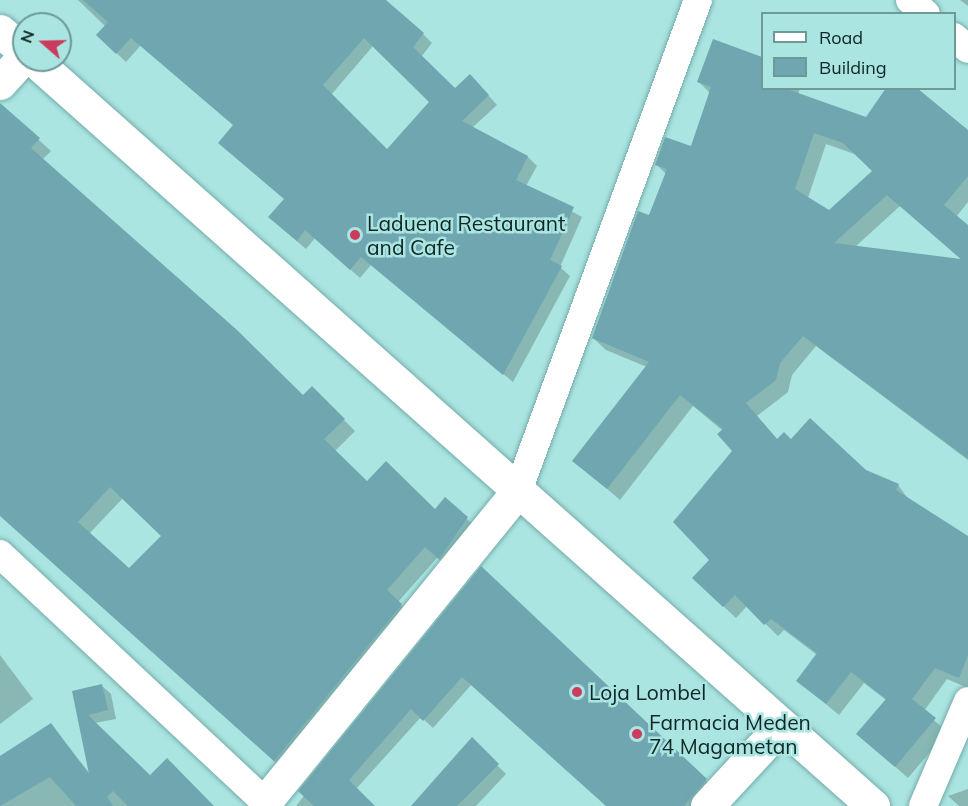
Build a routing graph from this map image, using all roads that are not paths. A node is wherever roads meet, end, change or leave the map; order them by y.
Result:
1 (698, 0) edge
2 (910, 0) edge
3 (924, 12) edge
4 (0, 31) edge
5 (956, 39) edge
6 (12, 41) edge
7 (968, 49) edge
8 (12, 70) edge
9 (47, 72) edge
10 (0, 83) edge
11 (518, 491) junction
12 (0, 554) edge
13 (968, 701) edge
14 (780, 726) junction
15 (267, 804) edge
16 (707, 806) edge
17 (873, 806) edge
18 (923, 806) edge

1 - 11 street
2 - 3 street
4 - 6 street
5 - 7 street
8 - 10 street
9 - 11 street
11 - 14 street
11 - 15 street
12 - 15 street
13 - 18 street
14 - 16 street
14 - 17 street

